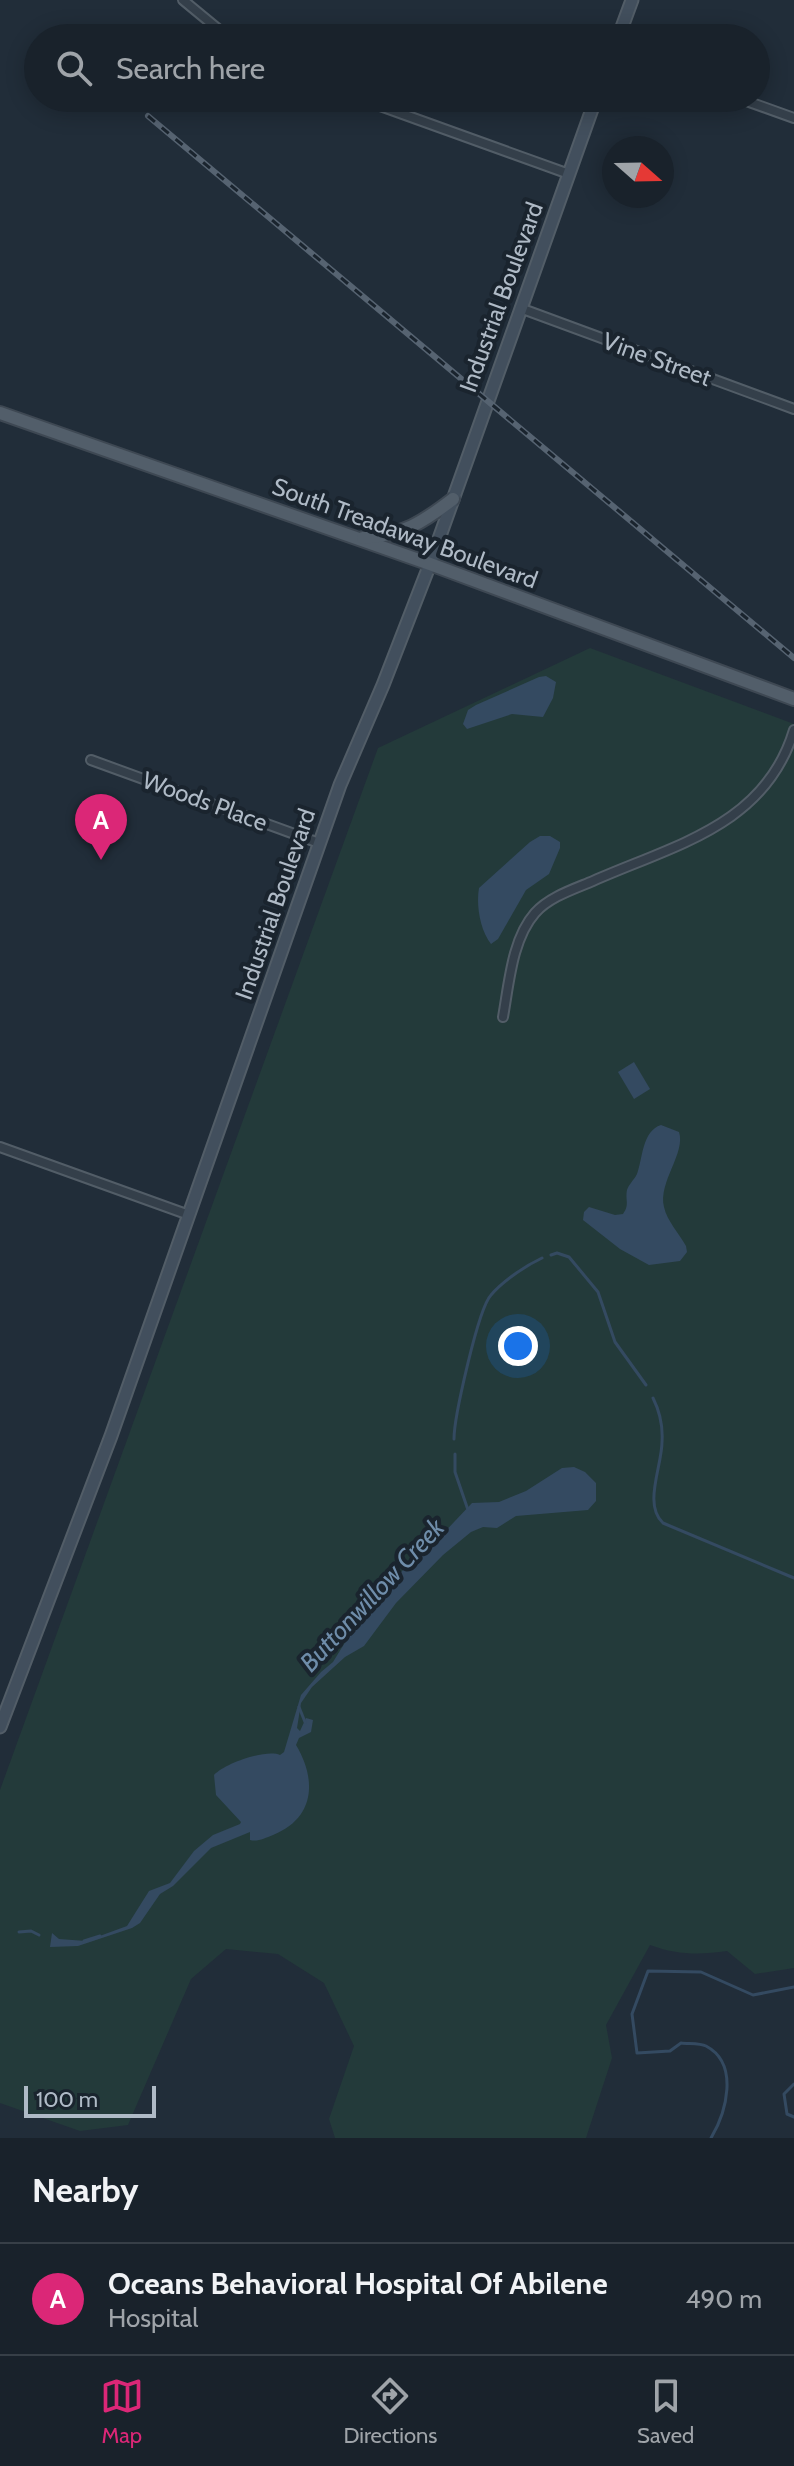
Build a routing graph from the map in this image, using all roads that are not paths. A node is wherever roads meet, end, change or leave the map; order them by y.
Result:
1 (183, 0) edge
2 (632, 0) edge
3 (212, 24) edge
4 (623, 24) edge
5 (770, 109) edge
6 (397, 112) edge
7 (591, 112) edge
8 (794, 118) edge
9 (569, 174) junction
10 (520, 308) junction
11 (794, 409) edge
12 (0, 413) edge
13 (453, 499) junction
14 (356, 539) junction
15 (430, 564) junction
16 (794, 699) edge
17 (794, 730) edge
18 (91, 760) dead end
19 (319, 843) junction
20 (503, 1017) dead end
21 (0, 1147) edge
22 (189, 1215) junction
23 (0, 1727) edge

1 - 3 street
2 - 4 main road
5 - 8 street
6 - 9 street
7 - 9 main road, Industrial Boulevard
9 - 10 main road, Industrial Boulevard
10 - 11 street, Vine Street
10 - 13 main road, Industrial Boulevard
12 - 14 main road, South Treadaway Boulevard
13 - 14 main road
13 - 15 main road, Industrial Boulevard
14 - 15 main road, South Treadaway Boulevard
15 - 16 main road, South Treadaway Boulevard
15 - 19 main road, Industrial Boulevard
17 - 20 street
18 - 19 street, Woods Place
19 - 22 main road, Industrial Boulevard
21 - 22 street
22 - 23 main road, Industrial Boulevard

